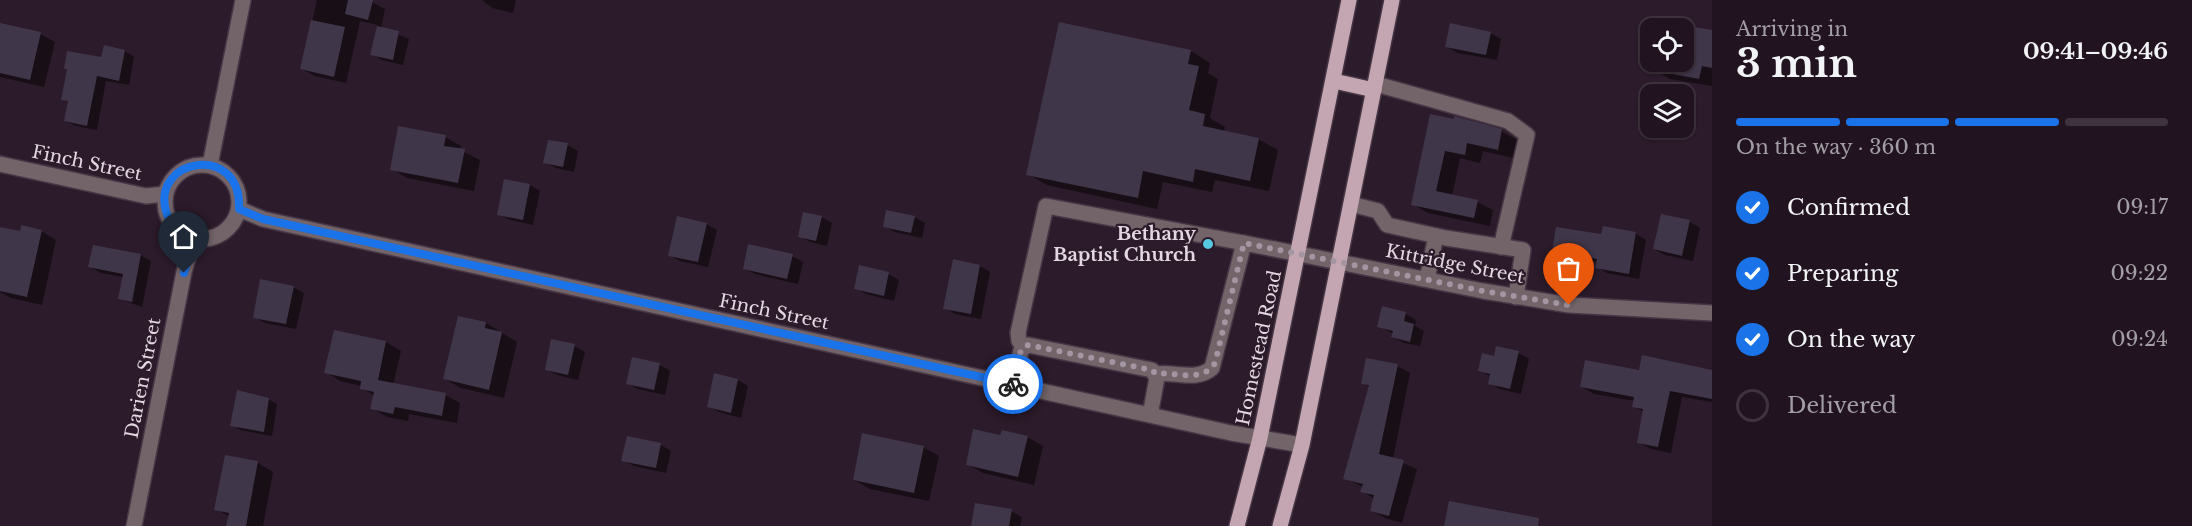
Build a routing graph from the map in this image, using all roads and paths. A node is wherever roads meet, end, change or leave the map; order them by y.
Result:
1 (243, 0) edge
2 (1349, 0) edge
3 (1392, 0) edge
4 (1334, 81) junction
5 (1375, 87) junction
6 (0, 164) edge
7 (210, 165) junction
8 (165, 194) junction
9 (1351, 204) junction
10 (239, 209) junction
11 (1436, 236) junction
12 (194, 238) junction
13 (1244, 243) junction
14 (1501, 247) junction
15 (1299, 252) junction
16 (1339, 261) junction
17 (1426, 279) junction
18 (1516, 297) junction
19 (1712, 314) edge
20 (1024, 346) junction
21 (1156, 374) junction
22 (1014, 385) junction
23 (1149, 415) junction
24 (1260, 438) junction
25 (1302, 445) junction
26 (134, 526) edge
27 (1236, 526) edge
28 (1280, 526) edge

1 - 7 street
2 - 4 main road, Homestead Road
3 - 5 main road
4 - 5 main road
4 - 15 main road, Homestead Road
5 - 9 main road
5 - 14 street
6 - 8 street, Finch Street
7 - 8 street
7 - 10 street
8 - 12 street
9 - 11 street
9 - 16 main road
10 - 12 street
10 - 22 street, Finch Street
11 - 14 street
11 - 17 street
12 - 26 street, Darien Street
13 - 15 street, Kittridge Street
13 - 20 street, Kittridge Street
13 - 21 street
14 - 18 street
15 - 16 street, Kittridge Street
15 - 24 main road, Homestead Road
16 - 17 street, Kittridge Street
16 - 25 main road
17 - 18 street, Kittridge Street
18 - 19 street, Kittridge Street
20 - 21 street
20 - 22 street
21 - 23 street
22 - 23 street, Finch Street
23 - 24 street, Finch Street
24 - 25 street, Finch Street
24 - 27 main road, Homestead Road
25 - 28 main road

